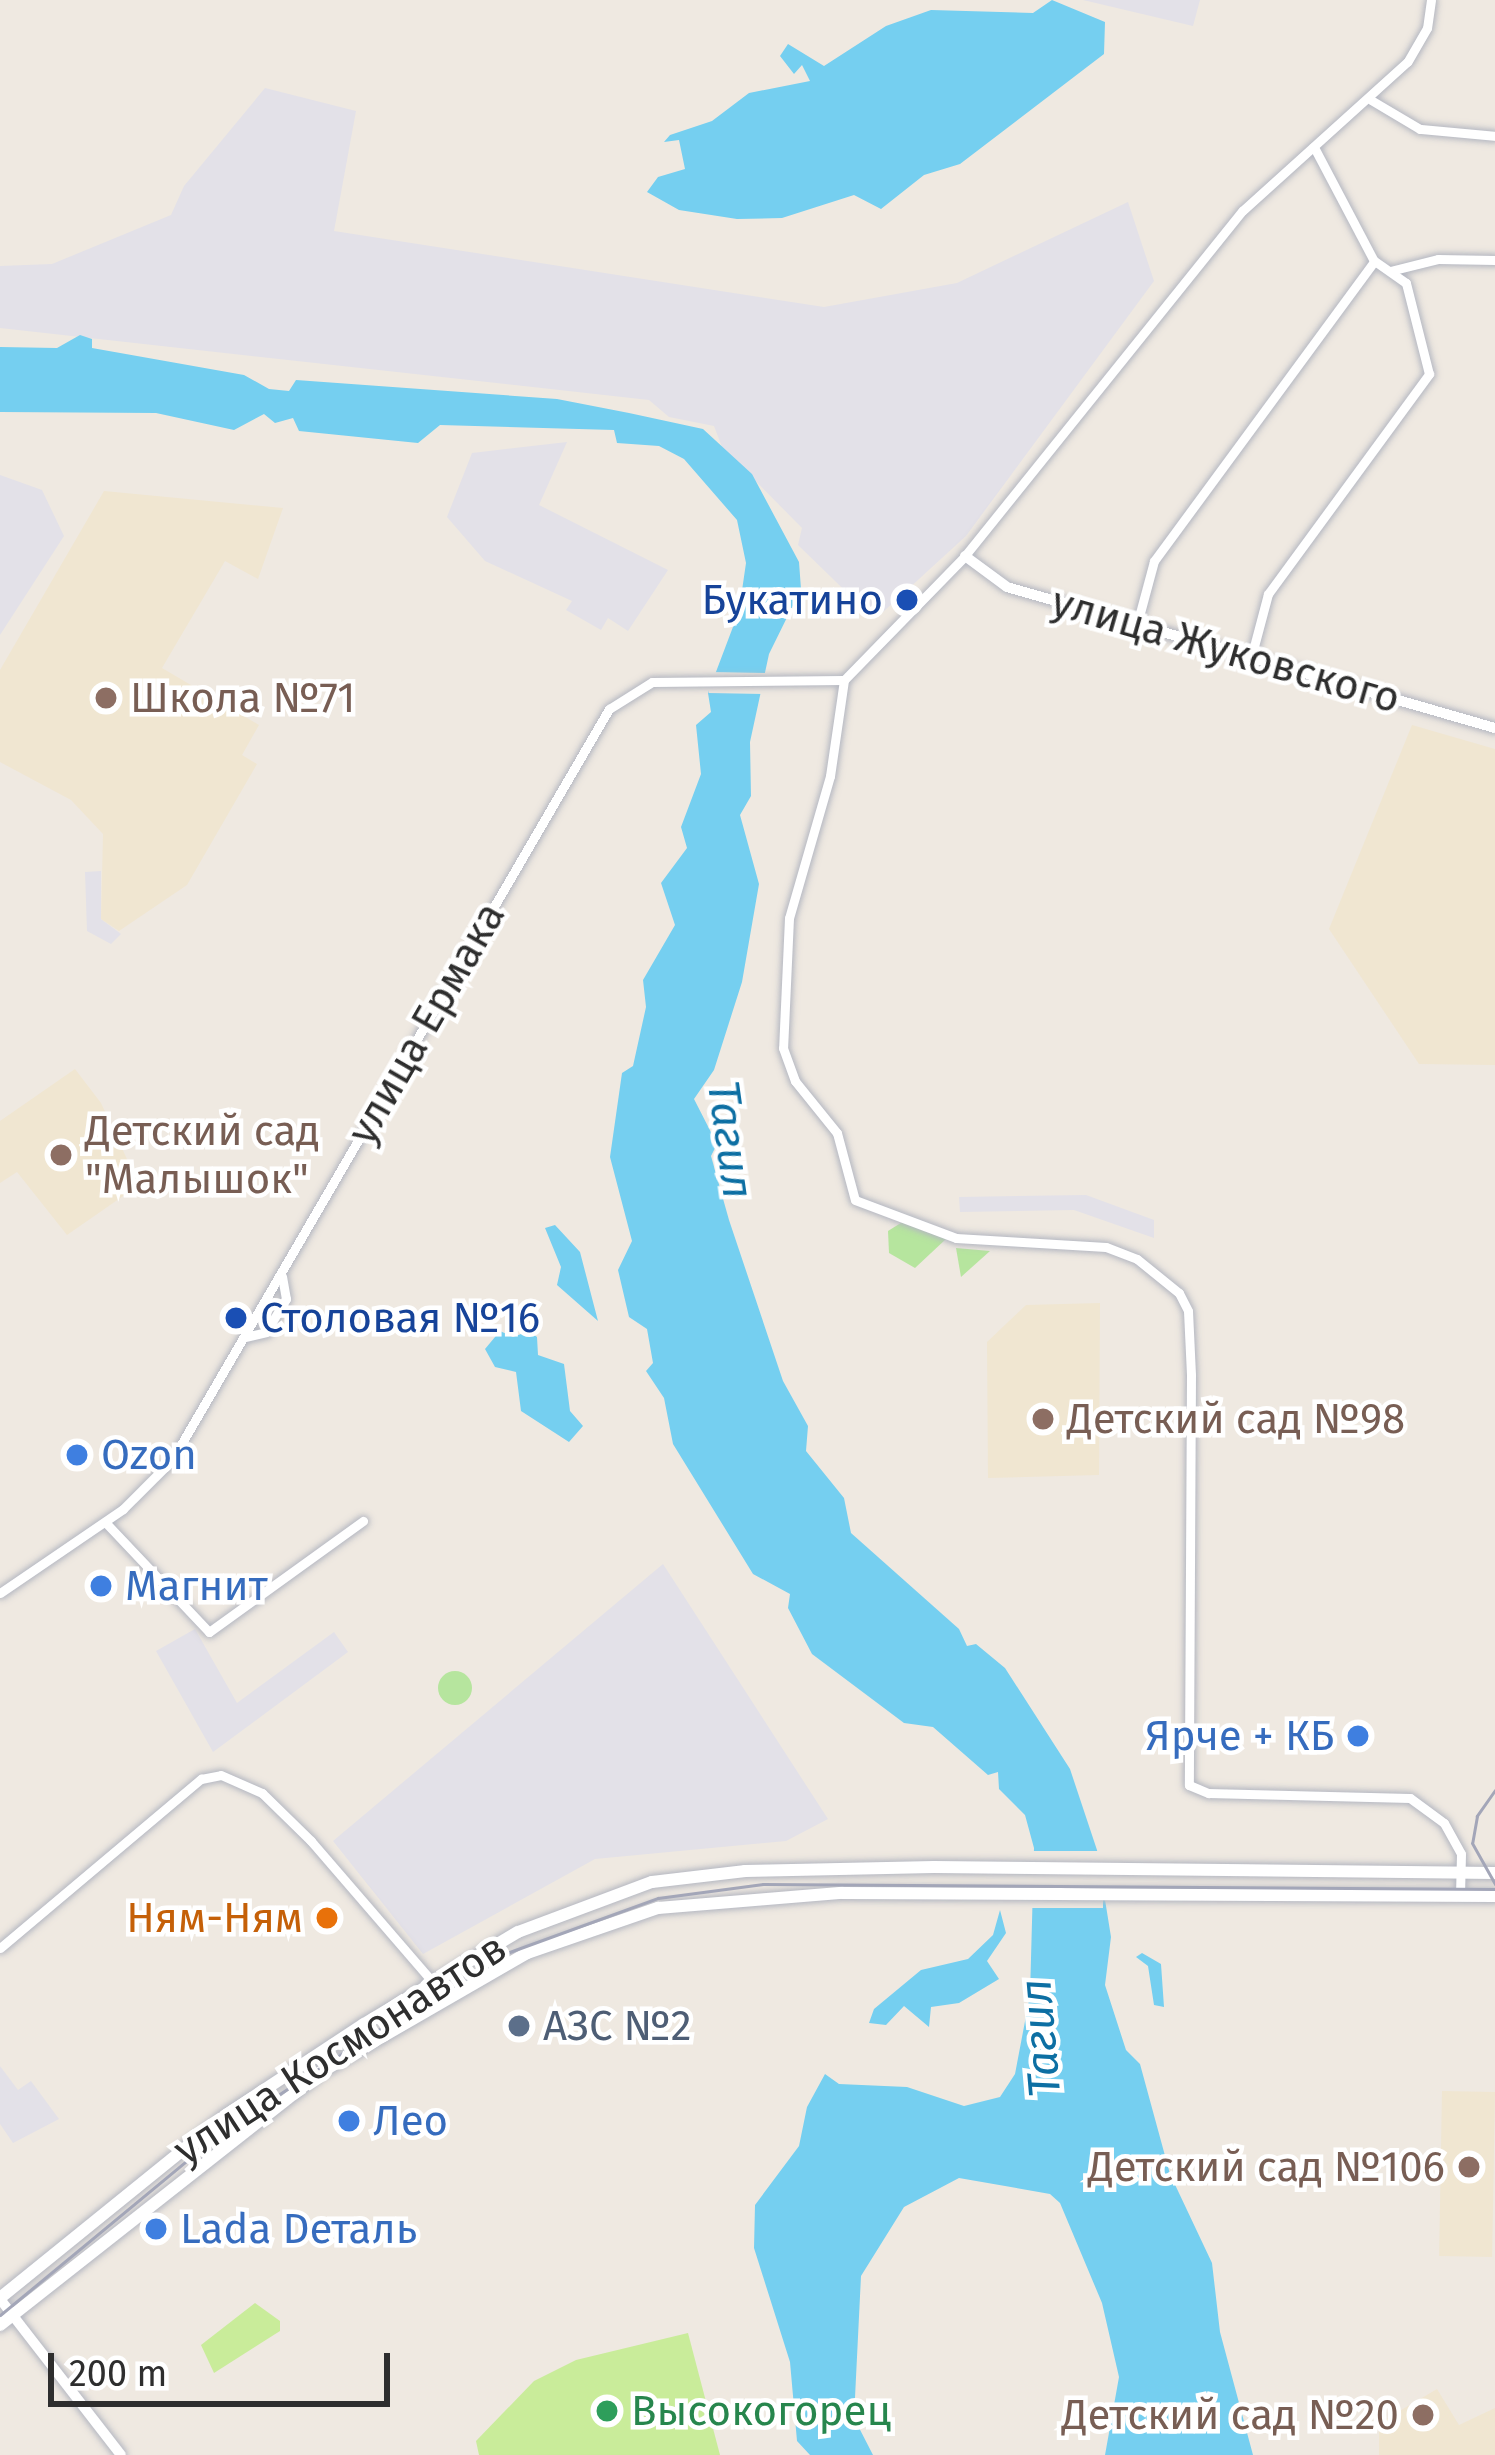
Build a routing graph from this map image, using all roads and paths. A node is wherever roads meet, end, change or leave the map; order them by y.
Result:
1 (1431, 0) edge
2 (1371, 100) junction
3 (1495, 136) edge
4 (1314, 147) junction
5 (1374, 260) junction
6 (1495, 260) edge
7 (1390, 271) junction
8 (965, 556) junction
9 (1138, 624) junction
10 (1252, 654) junction
11 (844, 680) junction
12 (1495, 728) edge
13 (363, 1521) dead end
14 (106, 1522) junction
15 (0, 1593) edge
16 (1461, 1872) junction
17 (1495, 1874) edge
18 (1460, 1896) junction
19 (1495, 1896) edge
20 (0, 1948) edge
21 (435, 1978) junction
22 (444, 1995) junction
23 (0, 2299) edge
24 (12, 2314) junction
25 (0, 2325) edge
26 (121, 2455) edge

1 - 2 street
2 - 3 street
2 - 4 street
4 - 5 street
4 - 8 street
5 - 7 street
5 - 9 street
6 - 7 street
7 - 10 street
8 - 9 street, улица Жуковского
8 - 11 street
9 - 10 street, улица Жуковского
10 - 12 street, улица Жуковского
11 - 14 street, улица Ермака
11 - 16 street
13 - 14 street
14 - 15 street, улица Ермака
16 - 17 main road, улица Космонавтов
16 - 18 street
16 - 21 main road, улица Космонавтов
18 - 19 main road, улица Космонавтов
18 - 22 main road, улица Космонавтов
20 - 21 street
21 - 22 street
21 - 23 main road, улица Космонавтов
22 - 24 main road, улица Космонавтов
23 - 24 street
24 - 25 main road, улица Космонавтов
24 - 26 street

